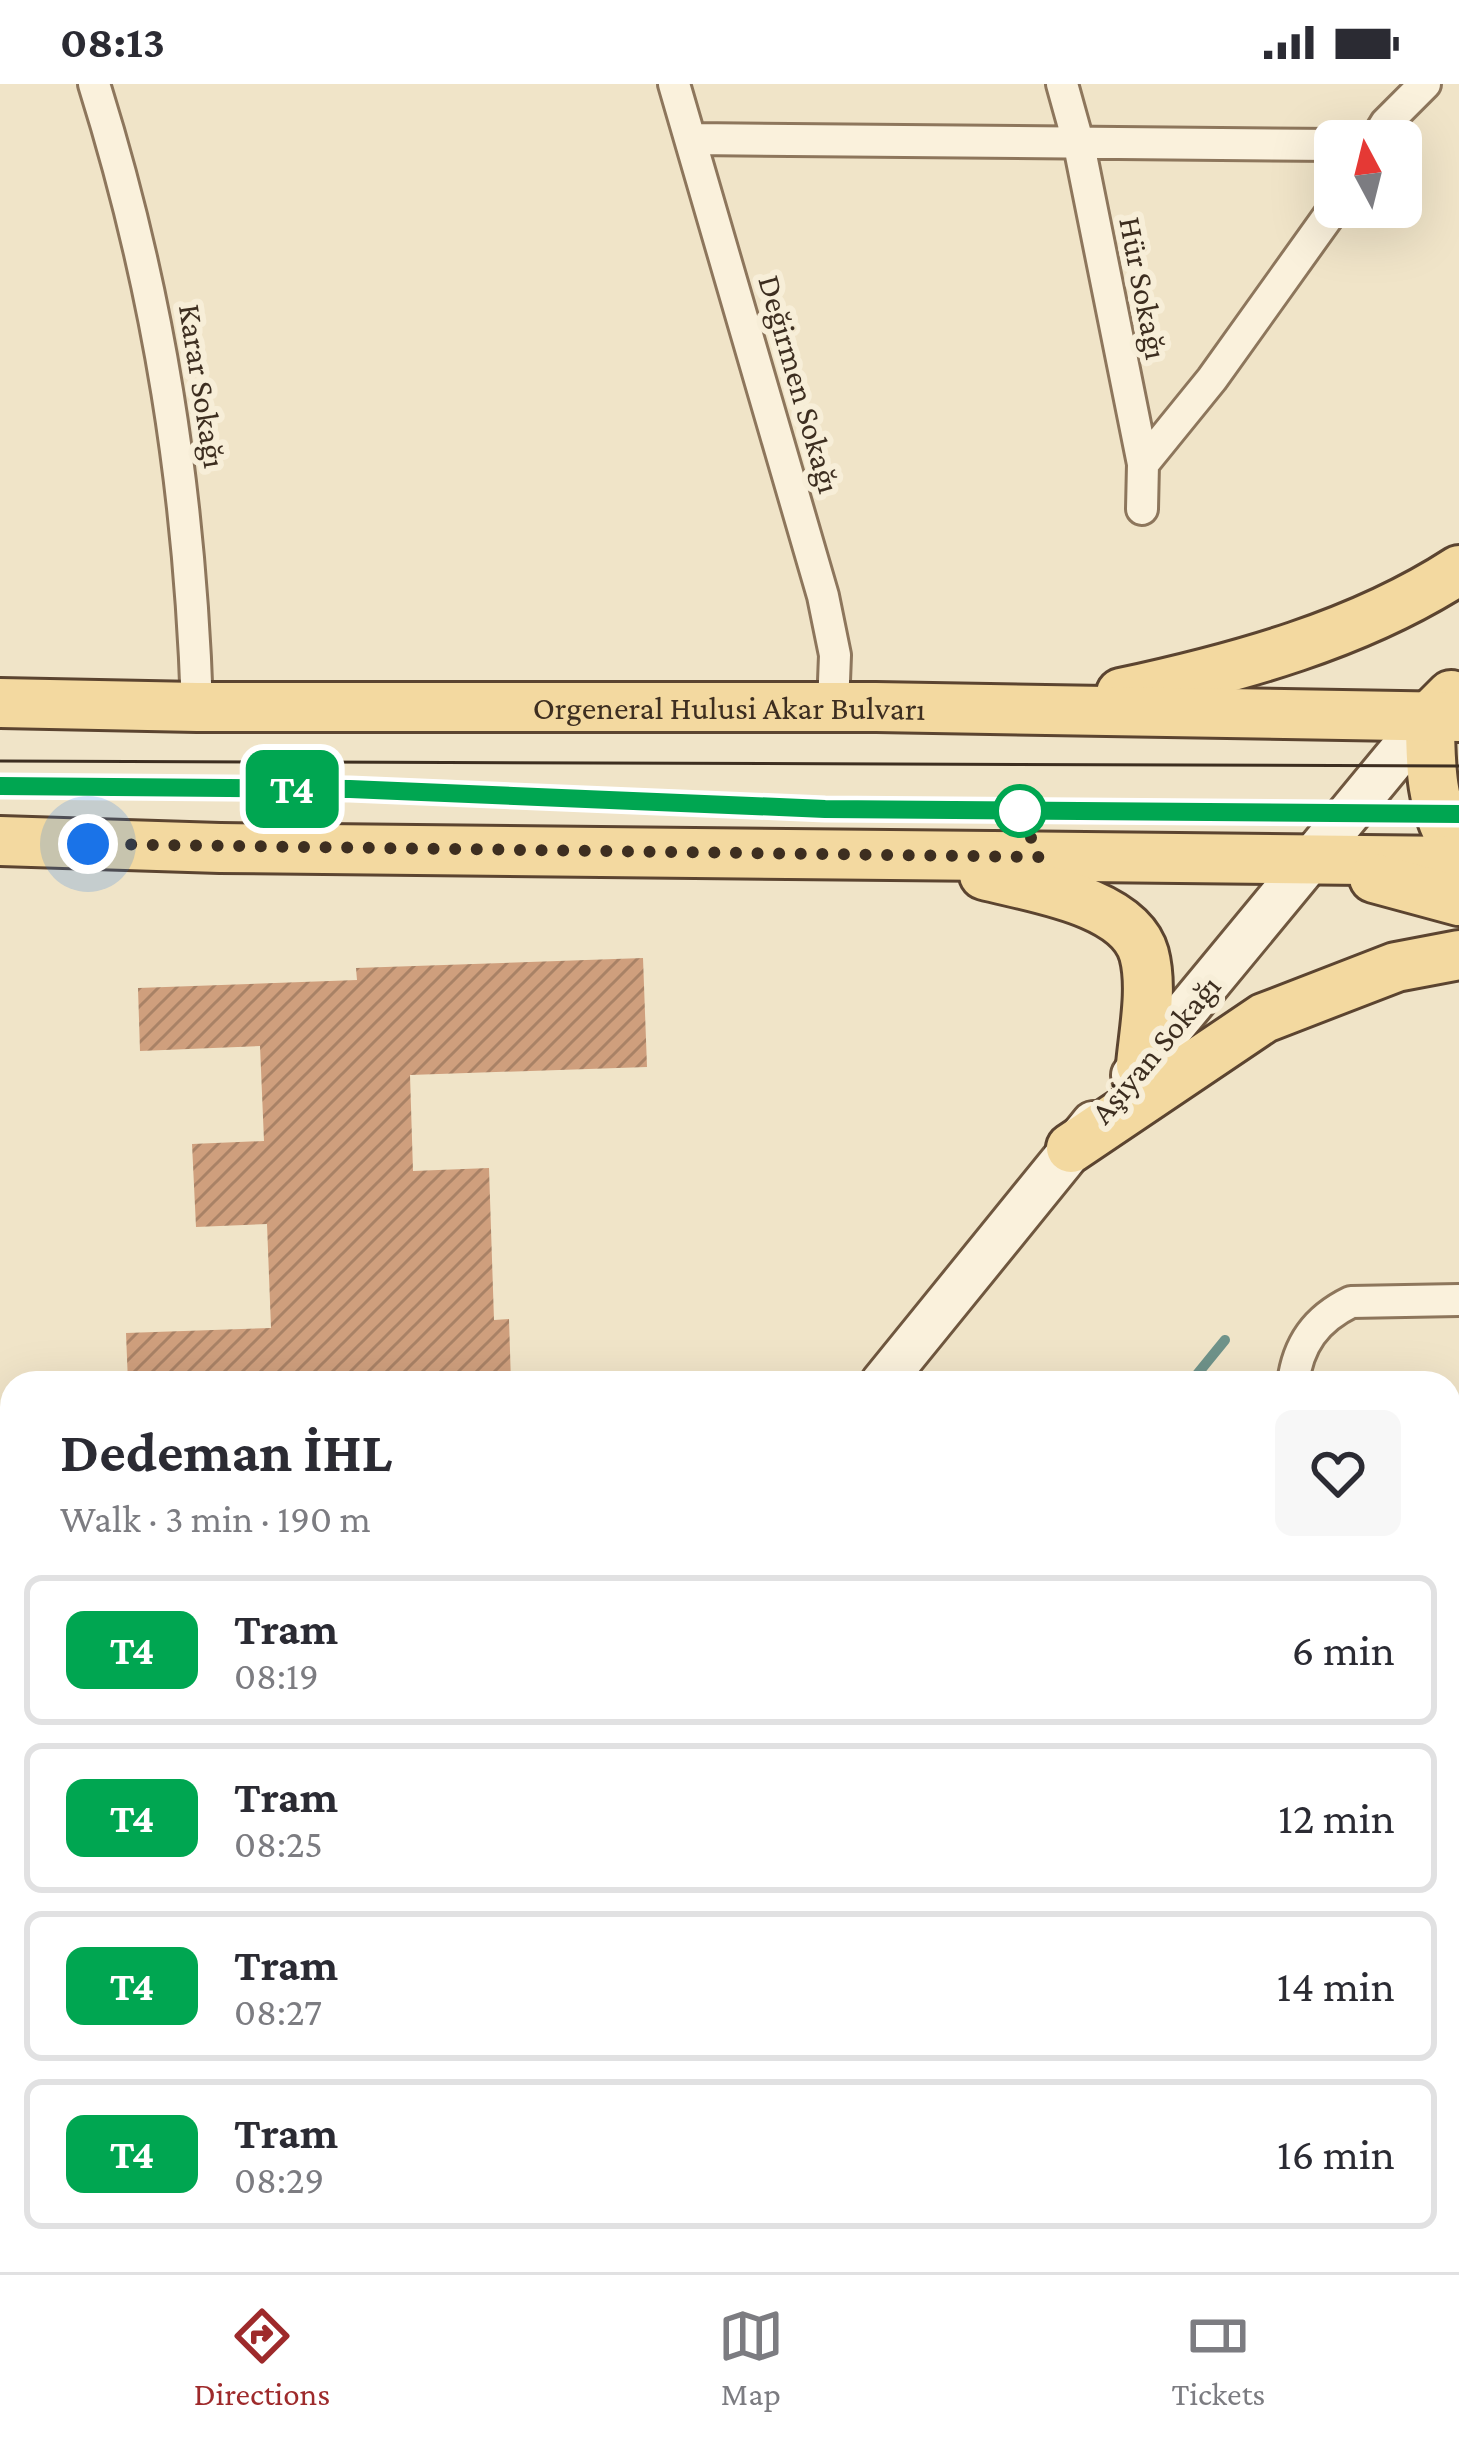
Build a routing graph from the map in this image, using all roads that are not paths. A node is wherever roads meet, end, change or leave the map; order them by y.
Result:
1 (94, 84) edge
2 (674, 84) edge
3 (1062, 84) edge
4 (1425, 84) edge
5 (1389, 120) edge
6 (693, 140) junction
7 (1314, 145) edge
8 (1079, 146) junction
9 (1320, 228) edge
10 (1143, 464) junction
11 (1142, 509) dead end
12 (1459, 570) edge
13 (1459, 677) edge
14 (0, 703) edge
15 (196, 707) junction
16 (833, 707) junction
17 (1449, 707) edge
18 (1051, 709) junction
19 (0, 841) edge
20 (1459, 851) edge
21 (903, 855) junction
22 (1311, 861) junction
23 (1459, 861) edge
24 (1459, 901) edge
25 (1459, 955) edge
26 (1141, 1065) junction
27 (1071, 1148) junction
28 (1459, 1300) edge
29 (892, 1371) edge
30 (1295, 1371) edge

1 - 15 street, Karar Sokağı
2 - 6 street, Değirmen Sokağı
3 - 8 street, Hür Sokağı
4 - 5 street
6 - 8 street
6 - 16 street, Değirmen Sokağı
7 - 8 street
8 - 10 street, Hür Sokağı
9 - 10 street
10 - 11 street, Hür Sokağı
12 - 18 main road
13 - 17 street, Aşiyan Sokağı
14 - 15 main road, Orgeneral Hulusi Akar Bulvarı
15 - 16 main road, Orgeneral Hulusi Akar Bulvarı
16 - 18 main road, Orgeneral Hulusi Akar Bulvarı
17 - 18 main road, Orgeneral Hulusi Akar Bulvarı
17 - 20 main road
17 - 22 street, Aşiyan Sokağı
19 - 21 main road
21 - 22 main road
21 - 26 main road
22 - 23 main road
22 - 24 main road
22 - 26 street, Aşiyan Sokağı
25 - 27 main road
26 - 27 street, Aşiyan Sokağı
27 - 29 street, Aşiyan Sokağı
28 - 30 street

